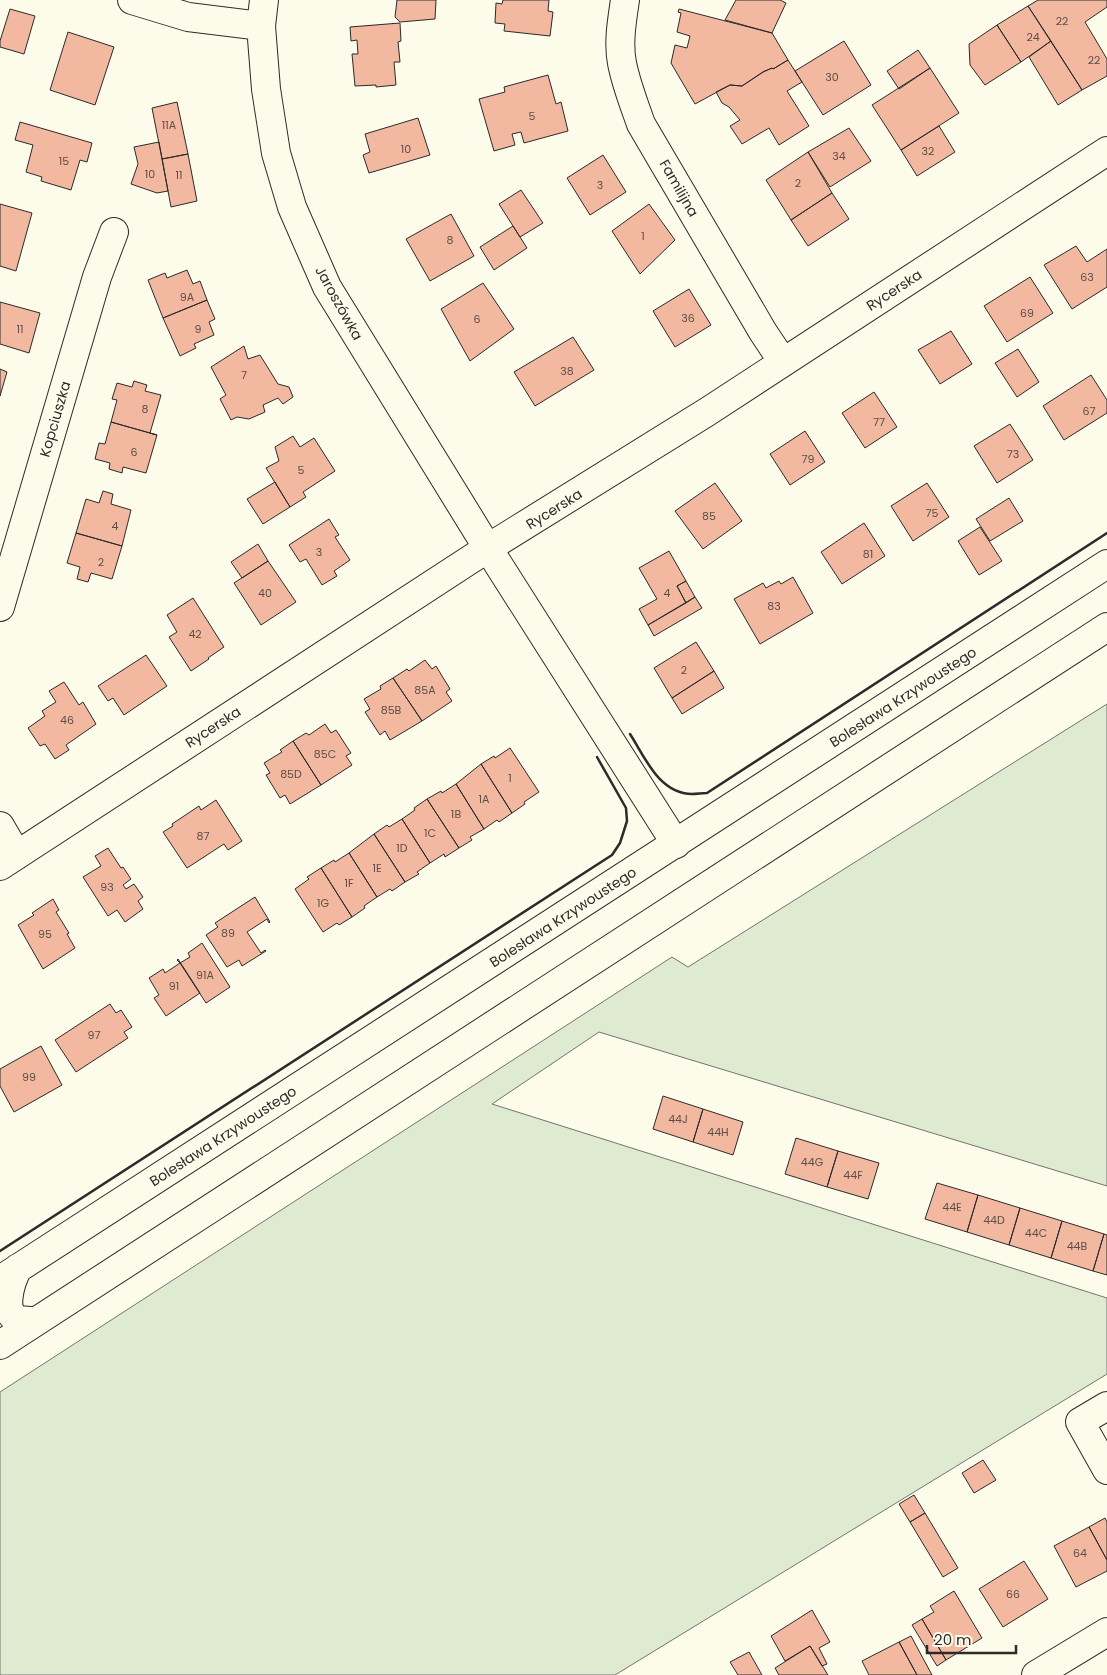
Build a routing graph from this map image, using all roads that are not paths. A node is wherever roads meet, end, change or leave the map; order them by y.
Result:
1 (132, 0) edge
2 (625, 0) edge
3 (262, 13) edge
4 (1107, 151) edge
5 (114, 232) dead end
6 (783, 362) junction
7 (488, 548) junction
8 (1107, 564) edge
9 (0, 607) edge
10 (1107, 627) edge
11 (0, 826) edge
12 (676, 844) junction
13 (8, 861) edge
14 (9, 1274) edge
15 (36, 1321) junction
16 (0, 1345) edge
17 (1107, 1406) edge
18 (1107, 1470) edge
19 (1107, 1632) edge
20 (1036, 1675) edge

1 - 3 street
2 - 6 street, Familijna
3 - 7 street, Jaroszówka
4 - 6 street, Rycerska
5 - 9 street, Kopciuszka
6 - 7 street, Rycerska
7 - 12 street, Jaroszówka
7 - 13 street, Rycerska
8 - 12 street, Bolesława Krzywoustego
10 - 15 street
11 - 13 street
12 - 14 street, Bolesława Krzywoustego
14 - 15 street, Bolesława Krzywoustego
15 - 16 street
17 - 18 street
19 - 20 street

